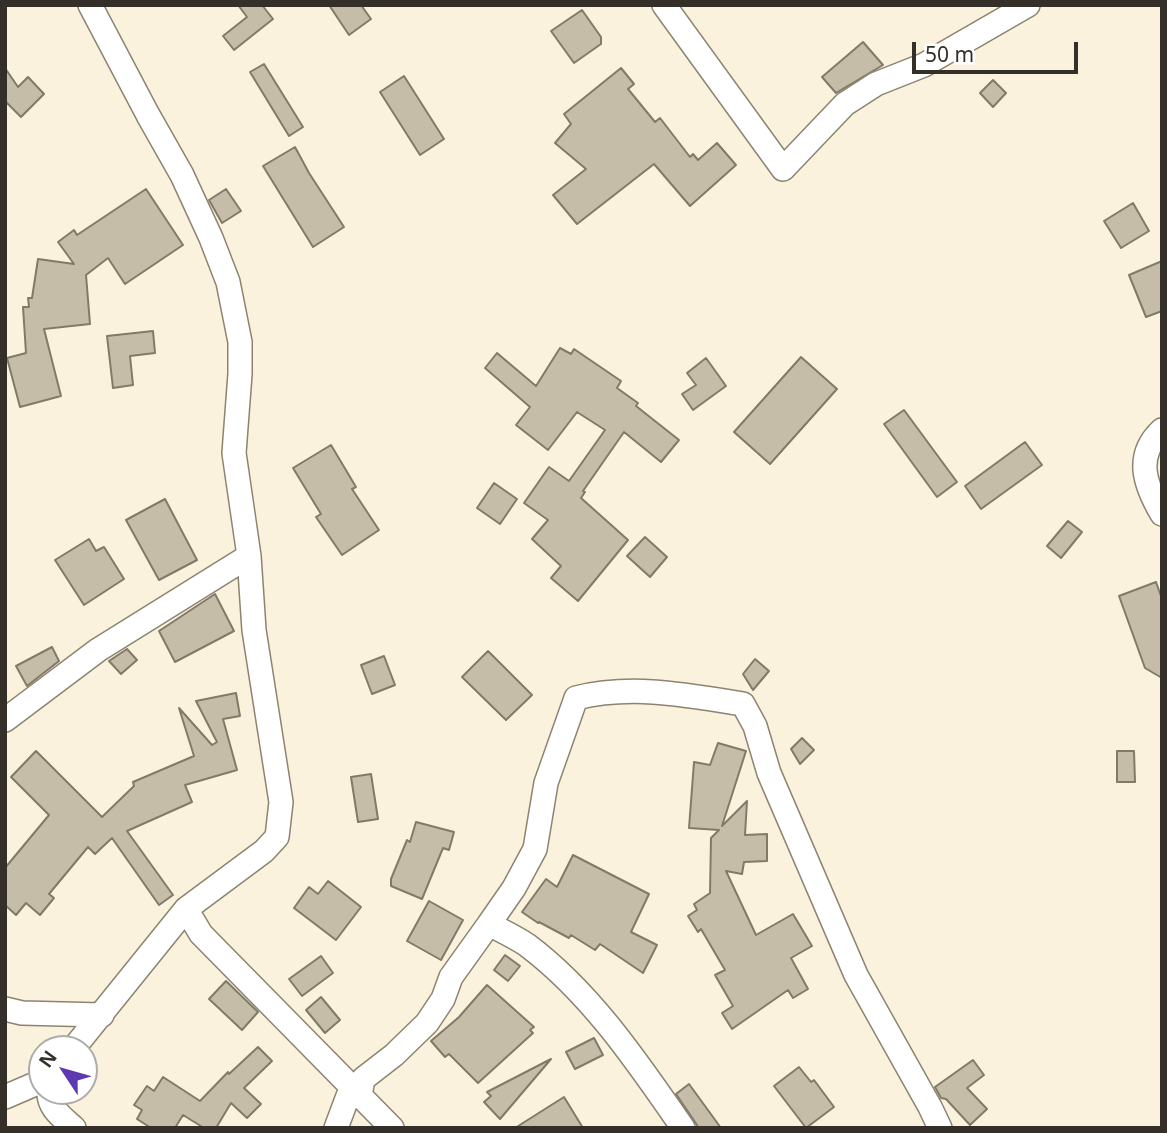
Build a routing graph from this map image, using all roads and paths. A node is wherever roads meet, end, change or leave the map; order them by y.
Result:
1 (90, 5) edge
2 (664, 5) edge
3 (1028, 5) edge
4 (1162, 430) edge
5 (1162, 514) edge
6 (249, 556) junction
7 (5, 720) edge
8 (186, 909) junction
9 (489, 924) junction
10 (5, 1009) edge
11 (102, 1015) junction
12 (85, 1035) edge
13 (28, 1086) edge
14 (360, 1096) junction
15 (5, 1097) edge
16 (52, 1105) edge
17 (74, 1128) edge
18 (336, 1128) edge
19 (392, 1128) edge
20 (683, 1128) edge
21 (940, 1128) edge

1 - 6 street
2 - 3 street
4 - 5 street
6 - 7 street
6 - 8 street
8 - 11 street
8 - 14 street
9 - 14 street
9 - 20 street
9 - 21 street
10 - 11 street
11 - 12 street
13 - 15 street
14 - 18 street
14 - 19 street
16 - 17 street

